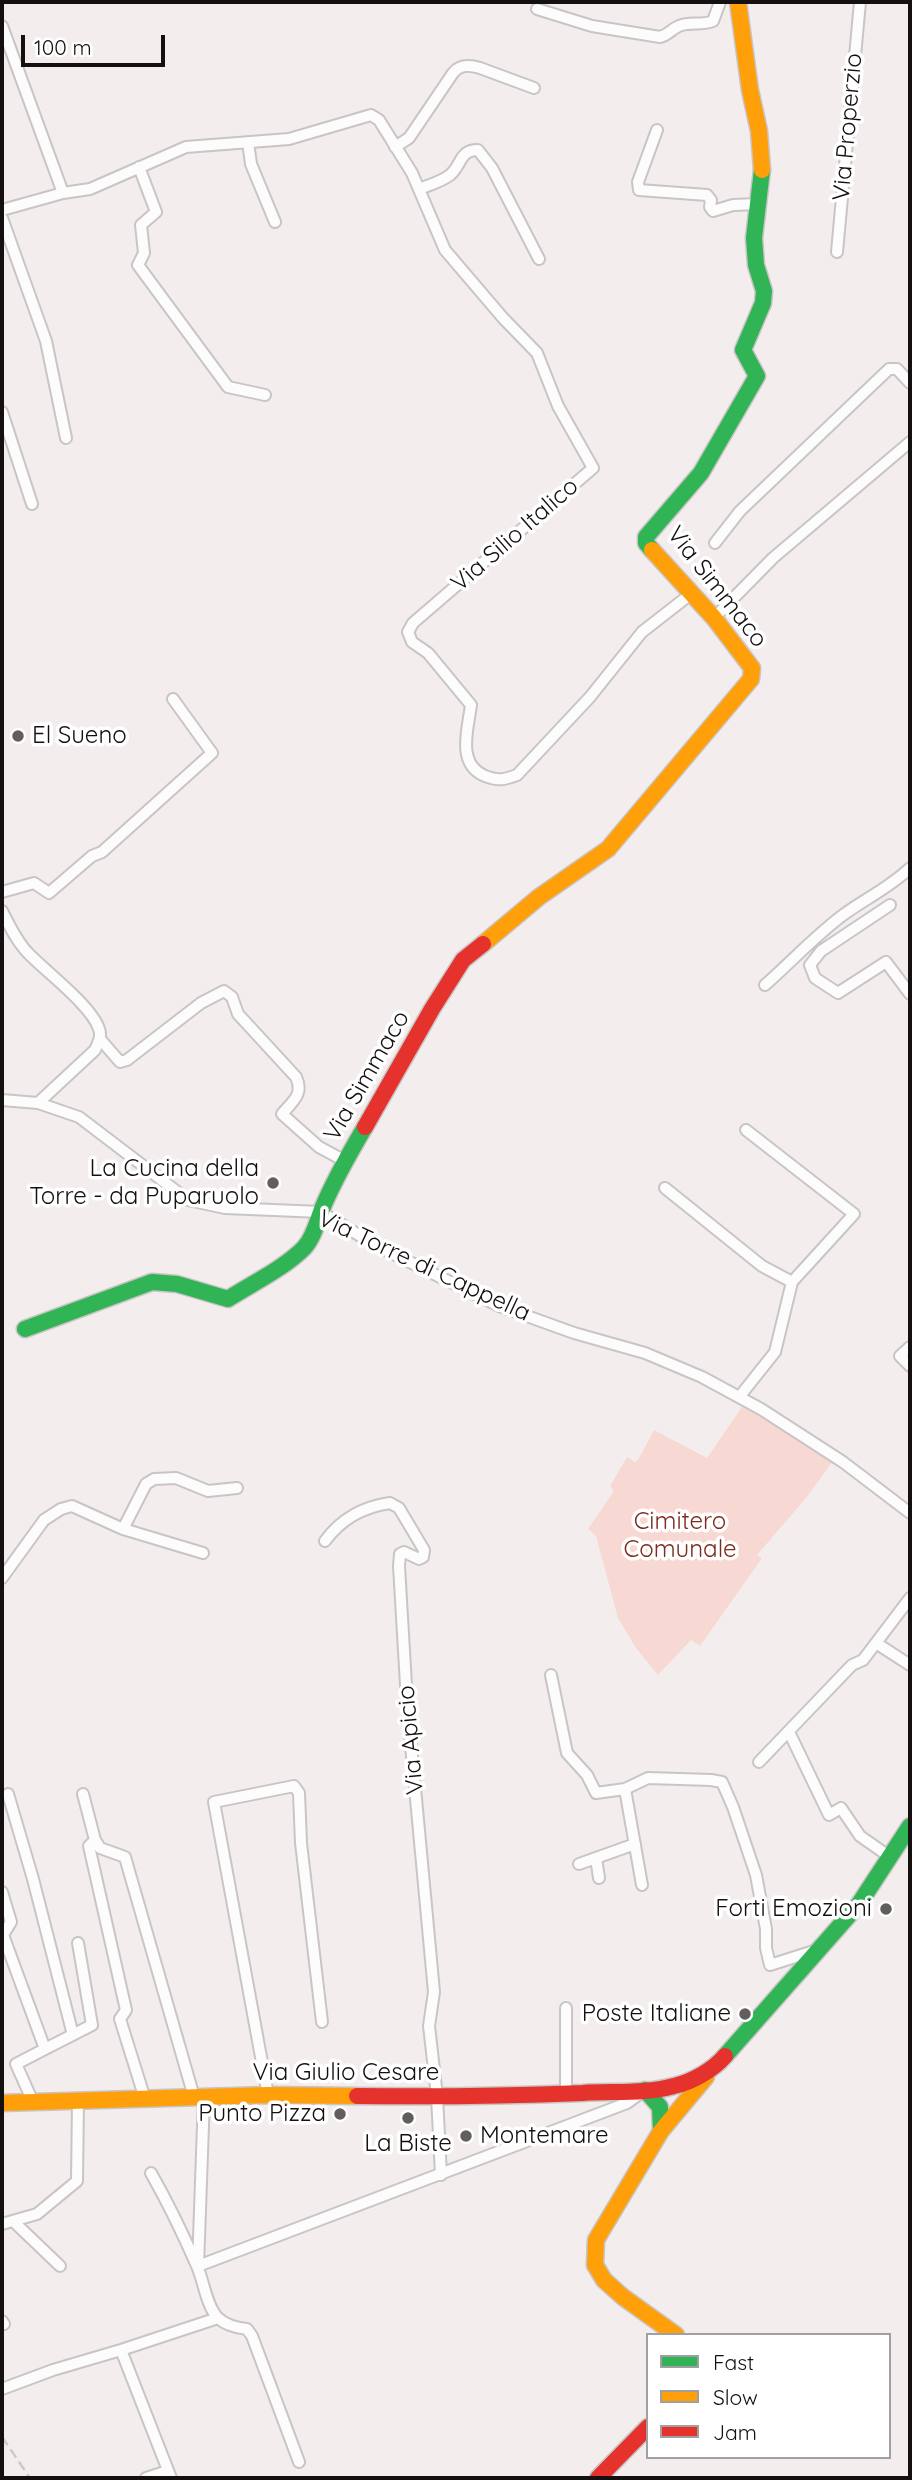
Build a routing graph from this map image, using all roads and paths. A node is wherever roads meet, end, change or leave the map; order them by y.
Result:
1 (720, 2) edge
2 (738, 2) edge
3 (860, 2) edge
4 (537, 9) dead end
5 (2, 26) edge
6 (534, 88) dead end
7 (657, 130) dead end
8 (248, 142) junction
9 (395, 148) junction
10 (139, 167) junction
11 (419, 189) junction
12 (63, 193) junction
13 (759, 204) junction
14 (2, 210) edge
15 (2, 218) edge
16 (275, 222) dead end
17 (837, 251) dead end
18 (540, 259) dead end
19 (910, 383) edge
20 (265, 395) dead end
21 (2, 412) edge
22 (66, 438) dead end
23 (910, 442) edge
24 (32, 505) dead end
25 (715, 542) dead end
26 (692, 593) junction
27 (714, 618) junction
28 (173, 699) dead end
29 (910, 868) edge
30 (2, 892) edge
31 (890, 905) dead end
32 (2, 911) edge
33 (765, 985) dead end
34 (910, 994) edge
35 (100, 1039) junction
36 (2, 1100) edge
37 (38, 1103) junction
38 (746, 1130) dead end
39 (345, 1161) junction
40 (665, 1188) dead end
41 (321, 1212) junction
42 (792, 1282) junction
43 (25, 1329) dead end
44 (910, 1347) edge
45 (910, 1366) edge
46 (740, 1396) junction
47 (237, 1488) dead end
48 (910, 1513) edge
49 (123, 1529) junction
50 (325, 1541) dead end
51 (203, 1553) dead end
52 (2, 1578) edge
53 (910, 1598) edge
54 (876, 1643) junction
55 (910, 1665) edge
56 (551, 1675) dead end
57 (789, 1732) junction
58 (759, 1762) dead end
59 (625, 1789) junction
60 (8, 1794) dead end
61 (83, 1794) dead end
62 (910, 1826) edge
63 (95, 1840) junction
64 (635, 1844) junction
65 (890, 1857) junction
66 (596, 1858) junction
67 (579, 1864) dead end
68 (599, 1878) dead end
69 (642, 1885) dead end
70 (2, 1892) edge
71 (78, 1943) dead end
72 (5, 1944) edge
73 (820, 1949) junction
74 (566, 2008) dead end
75 (322, 2022) dead end
76 (73, 2035) junction
77 (45, 2049) junction
78 (719, 2063) junction
79 (673, 2087) junction
80 (645, 2090) junction
81 (566, 2093) junction
82 (268, 2095) junction
83 (437, 2096) junction
84 (199, 2097) junction
85 (145, 2099) junction
86 (78, 2101) junction
87 (33, 2102) junction
88 (2, 2103) edge
89 (676, 2111) junction
90 (661, 2131) junction
91 (151, 2173) dead end
92 (441, 2175) junction
93 (7, 2222) edge
94 (60, 2266) dead end
95 (198, 2266) junction
96 (218, 2318) junction
97 (673, 2333) edge
98 (121, 2350) junction
99 (2, 2389) edge
100 (646, 2429) edge
101 (299, 2462) dead end
102 (169, 2475) edge
103 (146, 2478) edge
104 (598, 2478) edge

1 - 4 street
2 - 13 street, Via Simmaco
3 - 17 street, Via Properzio
5 - 12 street
6 - 9 street
7 - 13 street
8 - 9 street, Via Silio Italico
8 - 10 street, Via Silio Italico
8 - 16 street
9 - 11 street, Via Silio Italico
10 - 12 street, Via Silio Italico
10 - 20 street
11 - 18 street
11 - 26 street, Via Silio Italico
12 - 14 street, Via Silio Italico
13 - 26 street, Via Simmaco
15 - 22 street
19 - 25 street
21 - 24 street
23 - 27 street
26 - 27 street, Via Simmaco
27 - 39 street, Via Simmaco
28 - 30 street
29 - 33 street
31 - 34 street
32 - 35 street
35 - 37 street
35 - 39 street
36 - 37 street, Via Torre di Cappella
37 - 41 street, Via Torre di Cappella
38 - 42 street
39 - 41 street, Via Simmaco
40 - 42 street
41 - 43 street, Via Simmaco
41 - 46 street, Via Torre di Cappella
42 - 46 street
44 - 45 street
46 - 48 street, Via Torre di Cappella
47 - 49 street
49 - 51 street
49 - 52 street
50 - 83 street, Via Apicio
53 - 54 street
54 - 55 street
54 - 57 street
56 - 59 street
57 - 58 street
57 - 65 street
59 - 64 street
59 - 73 street
60 - 76 street
61 - 63 street
62 - 65 street
63 - 84 street
63 - 85 street
64 - 66 street
64 - 69 street
65 - 73 street
66 - 67 street
66 - 68 street
70 - 72 street
71 - 76 street
72 - 77 street
73 - 78 street
74 - 81 street
75 - 82 street
76 - 77 street
77 - 87 street
78 - 79 street, Via Giulio Cesare
78 - 89 street
79 - 80 street, Via Giulio Cesare
79 - 89 street
79 - 90 street
80 - 81 street, Via Giulio Cesare
80 - 90 street
80 - 92 street
81 - 83 street, Via Giulio Cesare
82 - 83 street, Via Giulio Cesare
82 - 84 street, Via Giulio Cesare
83 - 92 street
84 - 85 street, Via Giulio Cesare
84 - 95 street
85 - 86 street, Via Giulio Cesare
86 - 87 street, Via Giulio Cesare
86 - 93 street
87 - 88 street, Via Giulio Cesare
89 - 90 street
90 - 97 street
91 - 95 street
92 - 95 street
93 - 94 street
95 - 96 street
96 - 98 street
96 - 101 street
98 - 99 street
98 - 102 street
100 - 104 street
102 - 103 street

